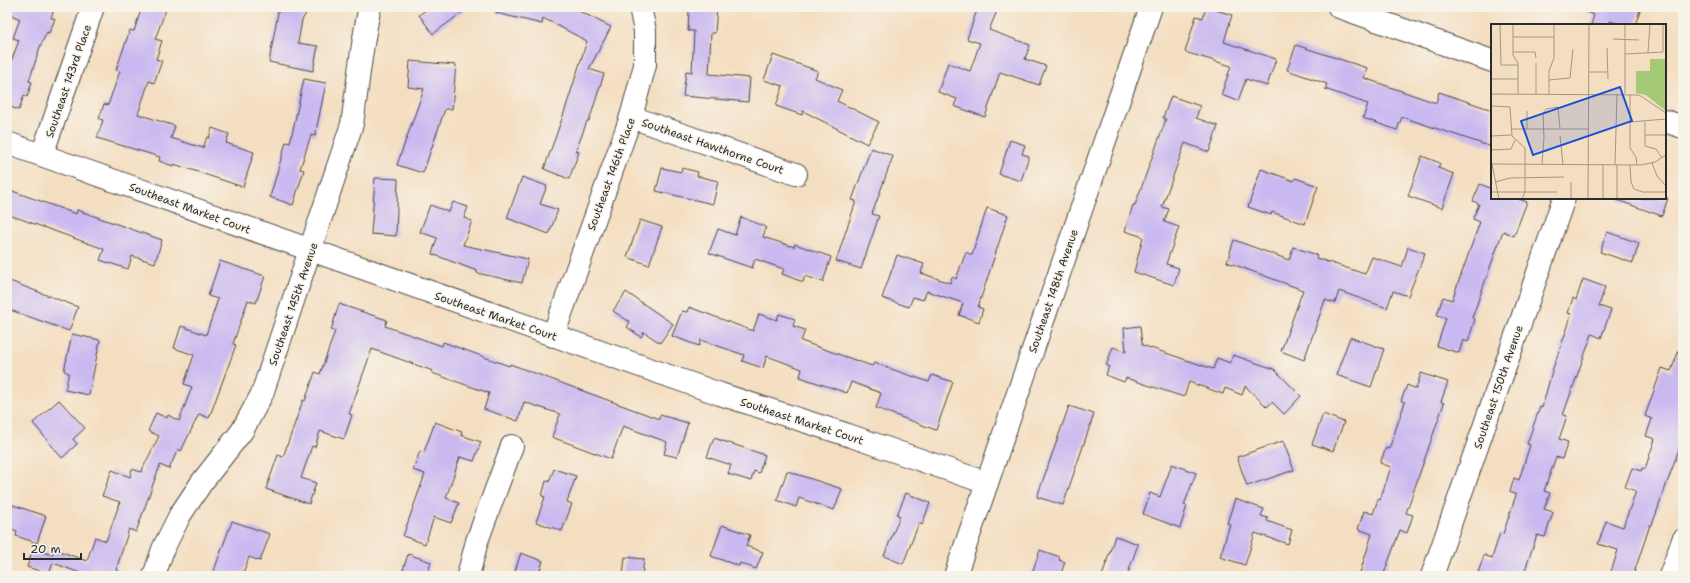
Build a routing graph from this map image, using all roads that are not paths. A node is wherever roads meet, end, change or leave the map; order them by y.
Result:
1 (93, 7) edge
2 (370, 7) edge
3 (640, 7) edge
4 (1151, 7) edge
5 (1339, 7) edge
6 (1491, 61) edge
7 (631, 117) junction
8 (1666, 121) edge
9 (1683, 127) edge
10 (7, 143) edge
11 (42, 155) junction
12 (796, 174) dead end
13 (1564, 199) edge
14 (311, 250) junction
15 (553, 336) junction
16 (512, 446) dead end
17 (987, 483) junction
18 (1683, 540) edge
19 (154, 576) edge
20 (468, 576) edge
21 (955, 576) edge
22 (1432, 576) edge
23 (1670, 576) edge

1 - 11 street, Southeast 143rd Place
2 - 14 street, Southeast 145th Avenue
3 - 7 street, Southeast 146th Place
4 - 17 street, Southeast 148th Avenue
5 - 6 street
7 - 12 street, Southeast Hawthorne Court
7 - 15 street, Southeast 146th Place
8 - 9 street
10 - 11 street, Southeast Market Court
11 - 14 street, Southeast Market Court
13 - 22 street, Southeast 150th Avenue
14 - 15 street, Southeast Market Court
14 - 19 street, Southeast 145th Avenue
15 - 17 street, Southeast Market Court
16 - 20 street
17 - 21 street, Southeast 148th Avenue
18 - 23 street

